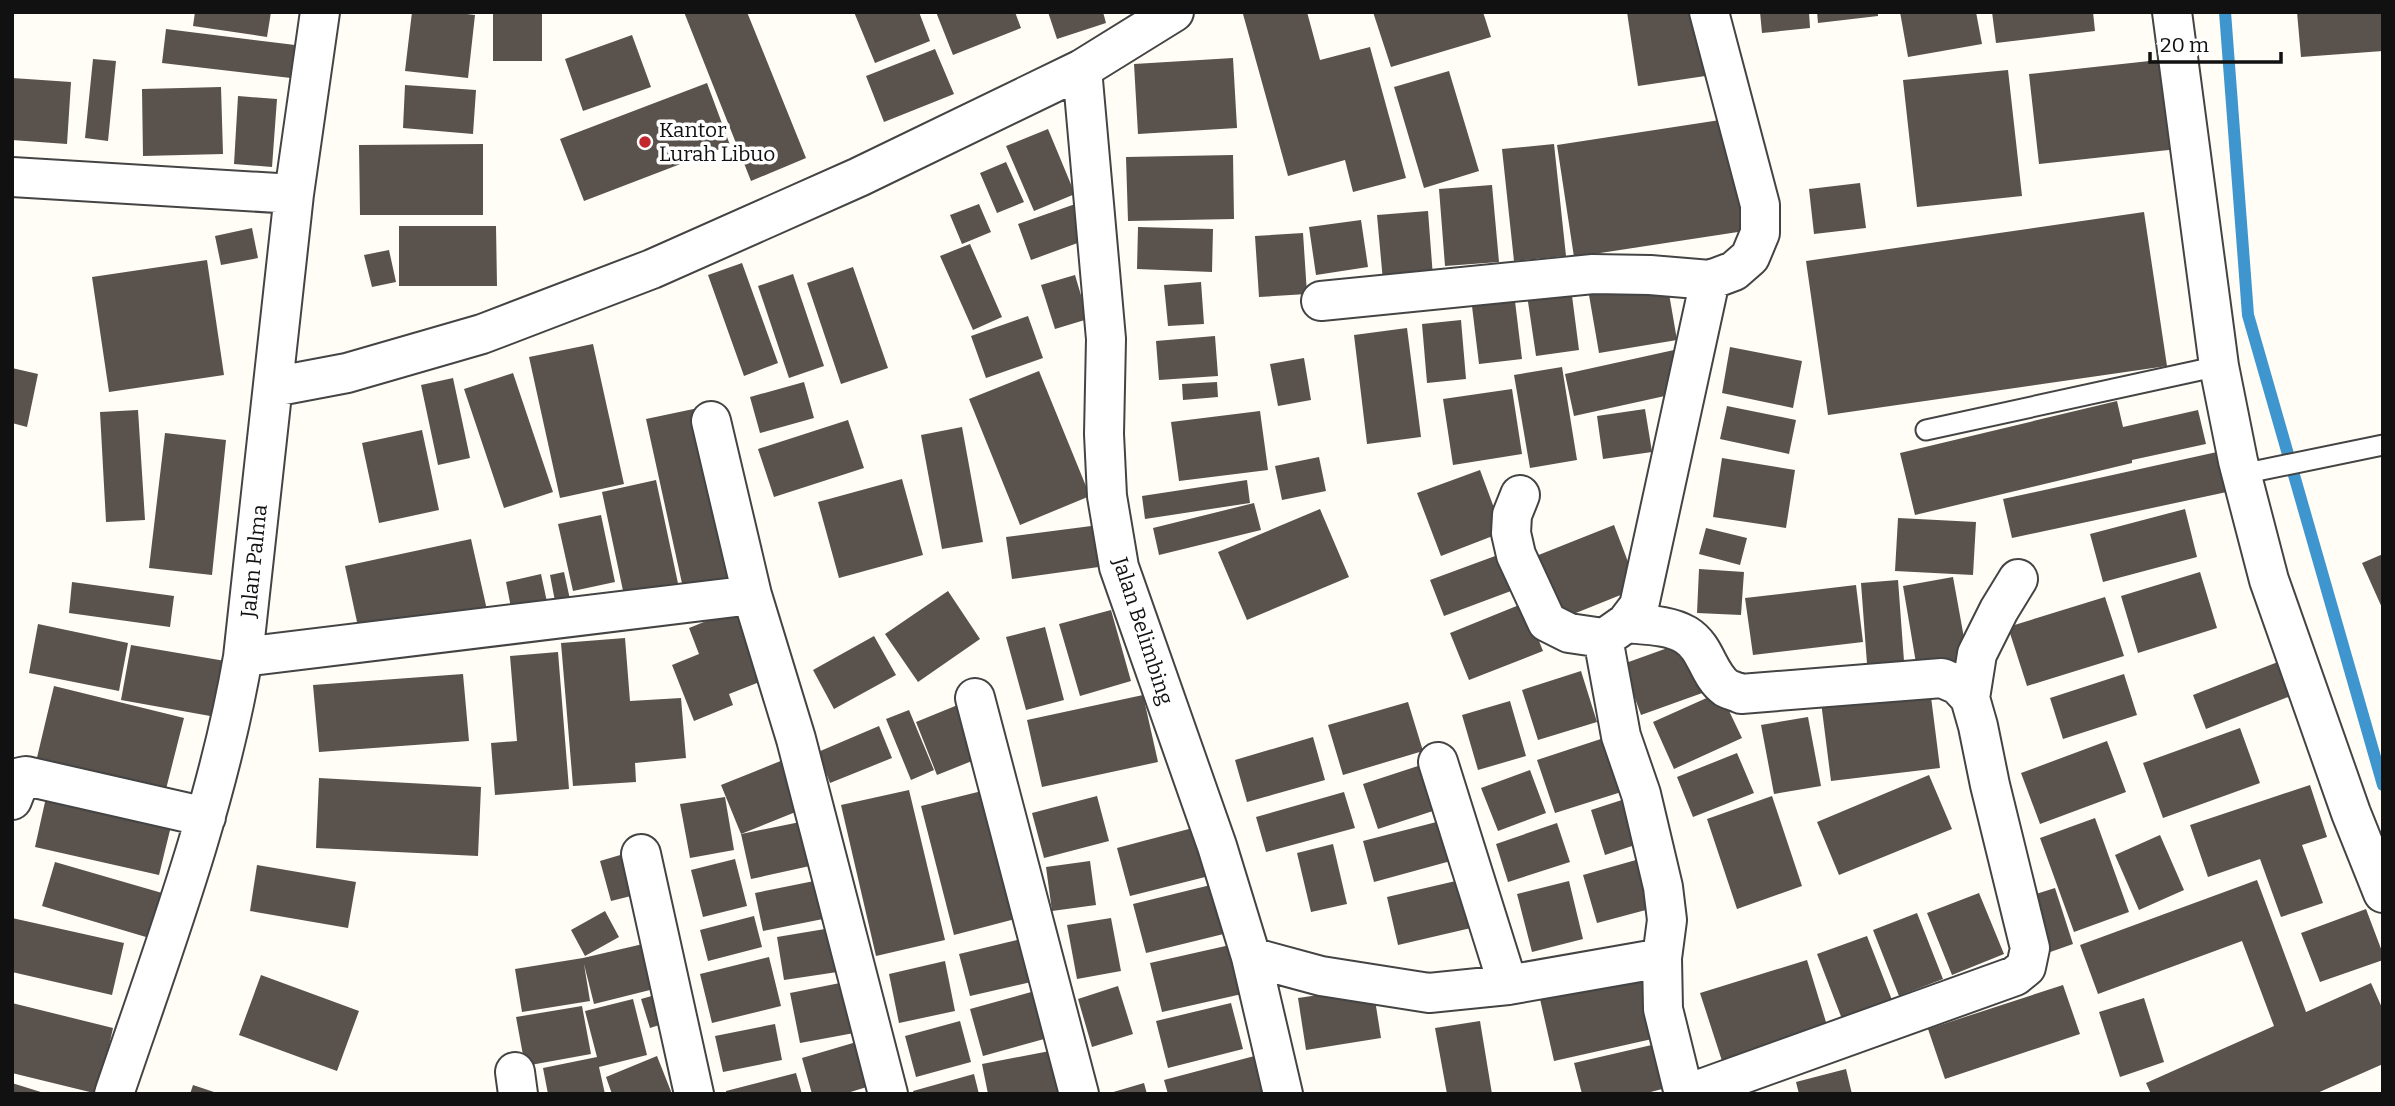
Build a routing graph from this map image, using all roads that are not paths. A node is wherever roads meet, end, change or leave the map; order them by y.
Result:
1 (320, 12) edge
2 (1174, 12) edge
3 (1709, 12) edge
4 (2172, 12) edge
5 (1082, 69) junction
6 (12, 177) edge
7 (295, 194) junction
8 (1710, 280) junction
9 (1321, 302) dead end
10 (2219, 366) junction
11 (273, 387) junction
12 (711, 421) dead end
13 (1926, 430) dead end
14 (2383, 445) edge
15 (2242, 474) junction
16 (1520, 495) dead end
17 (2018, 579) dead end
18 (752, 595) junction
19 (1615, 631) junction
20 (243, 657) junction
21 (975, 698) dead end
22 (1970, 698) junction
23 (1438, 762) dead end
24 (12, 800) edge
25 (206, 817) junction
26 (641, 854) dead end
27 (2383, 893) edge
28 (1251, 957) junction
29 (1662, 958) junction
30 (1508, 985) junction
31 (114, 1094) edge
32 (694, 1094) edge
33 (888, 1094) edge
34 (1079, 1094) edge
35 (1283, 1094) edge
36 (1685, 1094) edge

1 - 7 street, Jalan Palma
2 - 5 street
3 - 8 street
4 - 10 street
5 - 11 street
5 - 28 street, Jalan Belimbing
6 - 7 street
7 - 11 street, Jalan Palma
8 - 9 street
8 - 19 street
10 - 13 lane
10 - 15 street
11 - 20 street, Jalan Palma
12 - 18 street
14 - 15 lane
15 - 27 street
16 - 19 street
17 - 22 street
18 - 20 street
18 - 33 street
19 - 22 street
19 - 29 street
20 - 25 street, Jalan Palma
21 - 34 street
22 - 36 street
23 - 30 street
24 - 25 street
25 - 31 street, Jalan Palma
26 - 32 street
28 - 30 street
28 - 35 street, Jalan Belimbing
29 - 30 street
29 - 36 street

